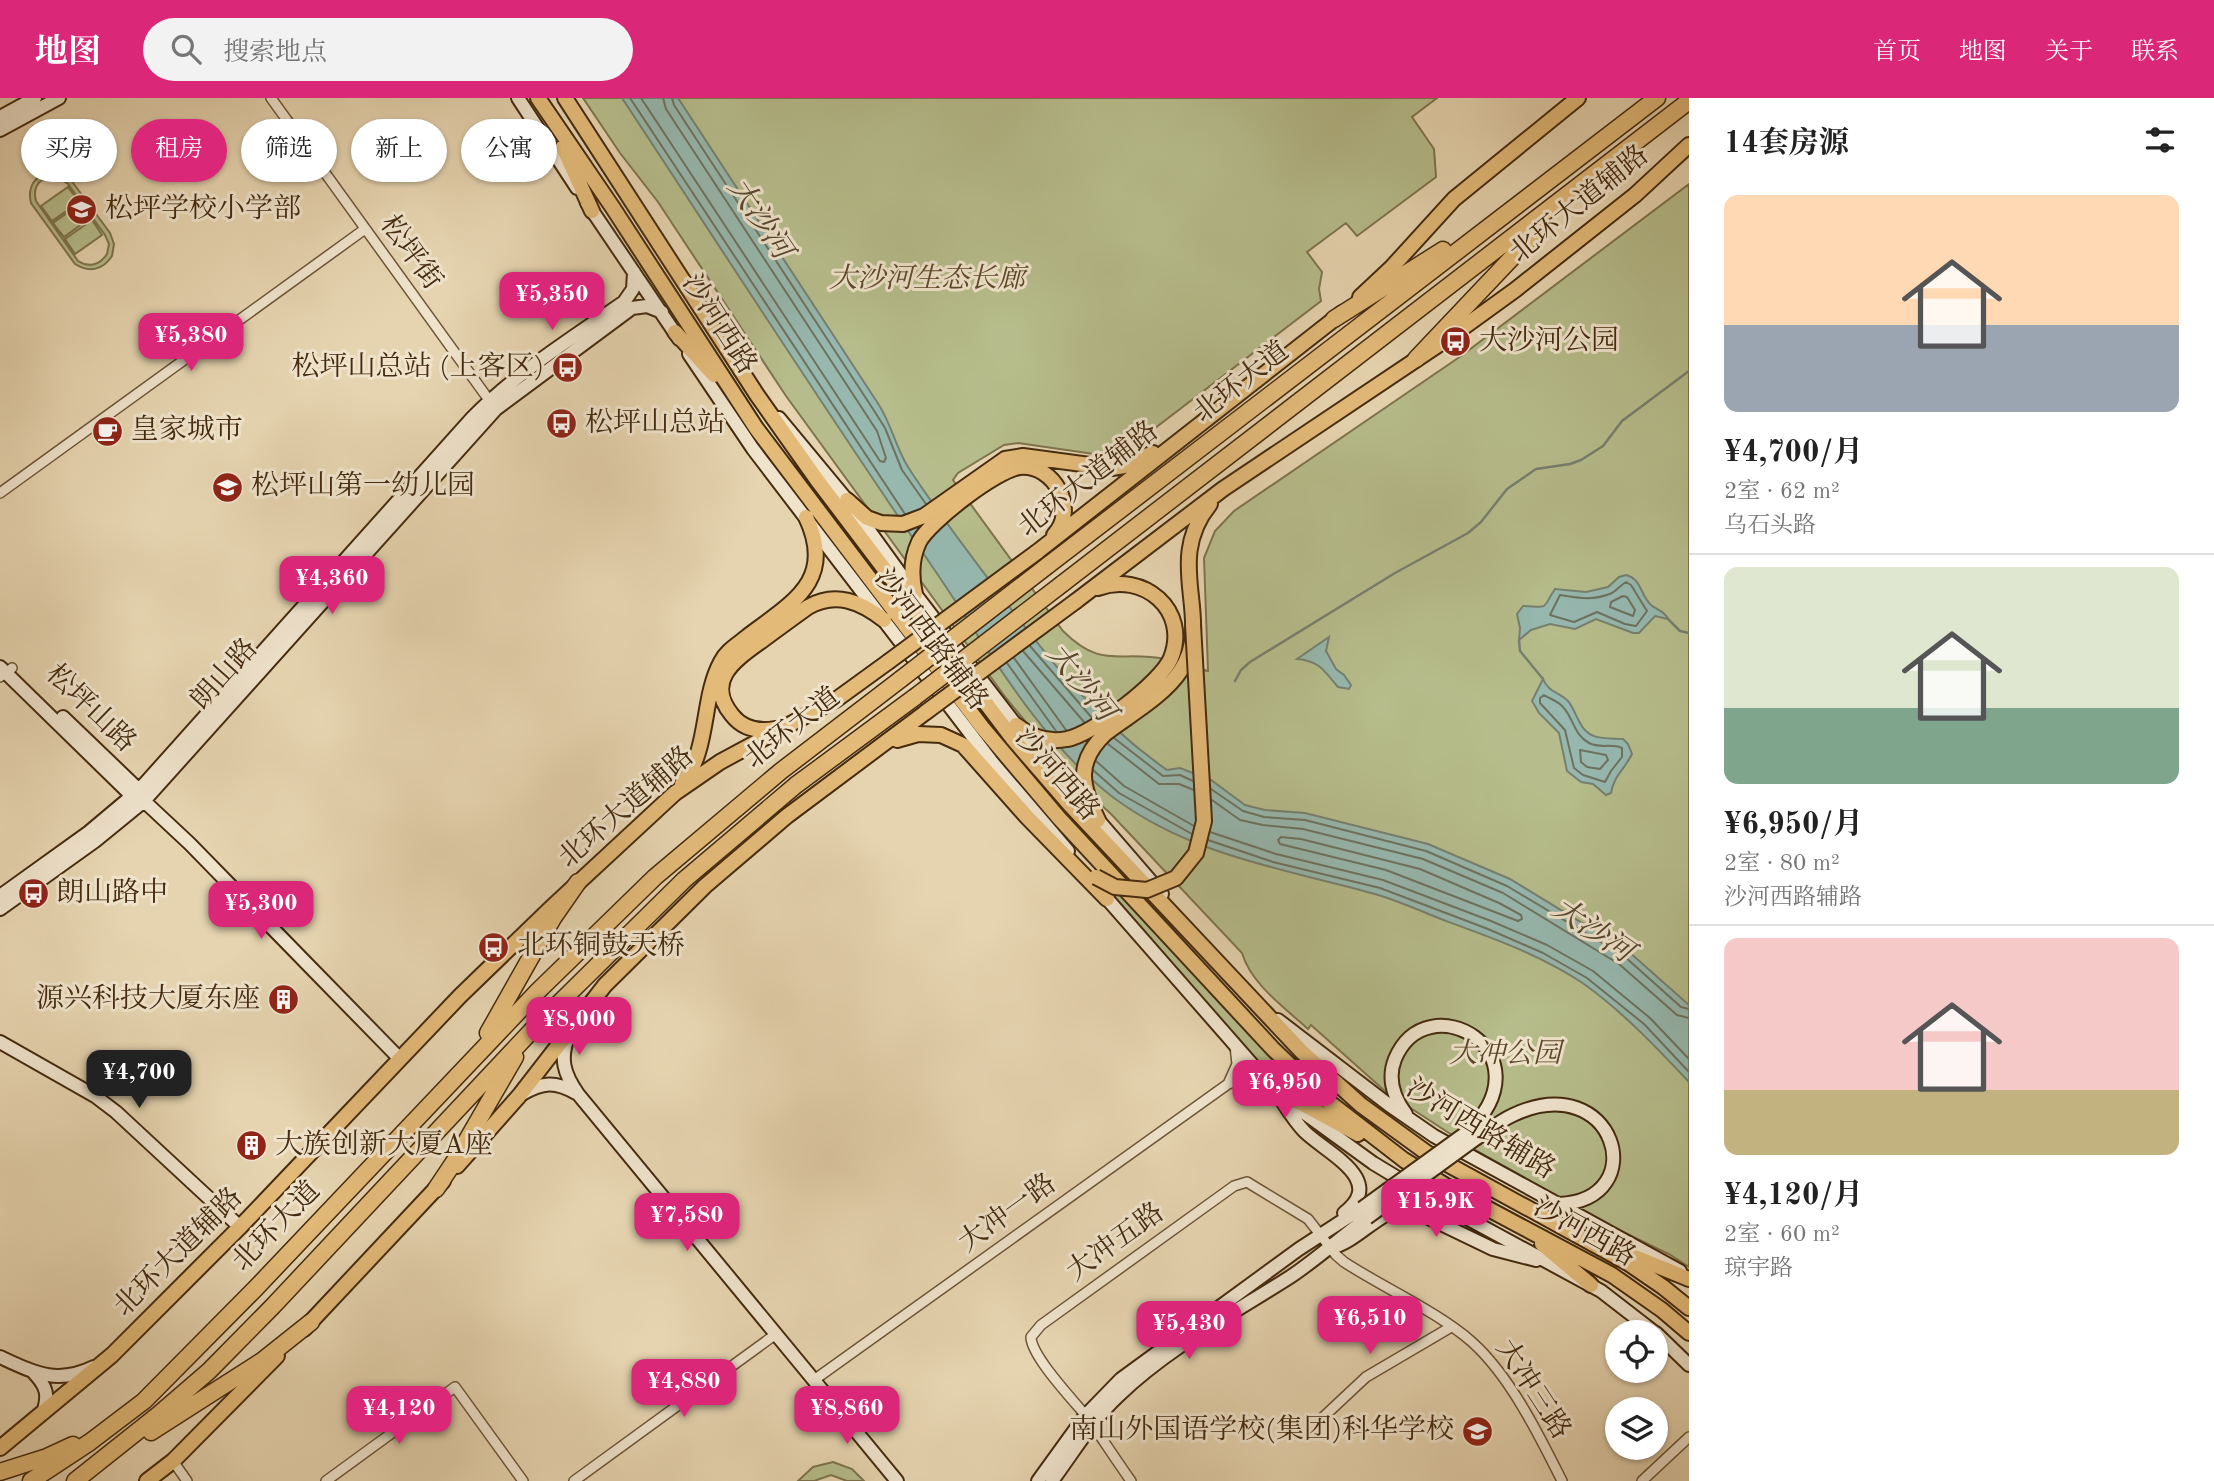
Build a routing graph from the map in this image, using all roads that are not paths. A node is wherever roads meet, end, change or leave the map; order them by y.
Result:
1 (35, 98) edge
2 (60, 98) edge
3 (271, 98) edge
4 (517, 98) edge
5 (557, 98) edge
6 (565, 98) edge
7 (1578, 98) edge
8 (1657, 98) edge
9 (540, 100) edge
10 (1689, 101) edge
11 (551, 116) junction
12 (0, 117) edge
13 (0, 130) edge
14 (1689, 145) edge
15 (1689, 160) edge
16 (606, 162) junction
17 (1592, 177) junction
18 (1537, 190) junction
19 (1634, 195) junction
20 (592, 211) junction
21 (365, 229) junction
22 (634, 272) junction
23 (662, 312) junction
24 (1334, 319) junction
25 (675, 332) junction
26 (1416, 359) junction
27 (757, 395) junction
28 (489, 401) junction
29 (739, 403) junction
30 (1183, 438) junction
31 (994, 471) junction
32 (1223, 489) junction
33 (0, 493) edge
34 (847, 500) junction
35 (806, 517) junction
36 (1037, 552) junction
37 (915, 594) junction
38 (1076, 601) junction
39 (798, 607) junction
40 (884, 620) junction
41 (1193, 625) junction
42 (734, 654) junction
43 (0, 655) edge
44 (5, 671) edge
45 (793, 723) junction
46 (1016, 725) junction
47 (877, 750) junction
48 (675, 793) junction
49 (138, 795) junction
50 (1098, 820) junction
51 (1067, 849) junction
52 (578, 882) junction
53 (0, 896) edge
54 (1107, 899) junction
55 (0, 909) edge
56 (1187, 929) junction
57 (1258, 1006) junction
58 (575, 1022) junction
59 (536, 1026) junction
60 (0, 1042) edge
61 (1234, 1043) junction
62 (400, 1059) junction
63 (450, 1083) junction
64 (1228, 1084) junction
65 (1273, 1089) junction
66 (578, 1094) junction
67 (519, 1096) junction
68 (1413, 1123) junction
69 (1472, 1135) junction
70 (1389, 1149) junction
71 (436, 1189) junction
72 (1559, 1204) junction
73 (1364, 1213) junction
74 (1519, 1225) junction
75 (240, 1227) junction
76 (1321, 1235) junction
77 (1583, 1237) junction
78 (1331, 1248) junction
79 (1546, 1262) junction
80 (1689, 1278) edge
81 (1591, 1285) junction
82 (1689, 1308) edge
83 (1640, 1320) edge
84 (311, 1322) junction
85 (1451, 1327) junction
86 (1689, 1333) edge
87 (776, 1334) junction
88 (1668, 1345) edge
89 (112, 1356) junction
90 (0, 1357) edge
91 (1689, 1365) edge
92 (34, 1373) junction
93 (814, 1380) junction
94 (144, 1401) junction
95 (43, 1415) junction
96 (1089, 1421) junction
97 (1318, 1422) dead end
98 (1689, 1437) edge
99 (1689, 1444) edge
100 (0, 1448) edge
101 (173, 1461) junction
102 (0, 1472) edge
103 (78, 1479) edge
104 (32, 1481) edge
105 (147, 1481) edge
106 (187, 1481) edge
107 (326, 1481) edge
108 (523, 1481) edge
109 (574, 1481) edge
110 (897, 1481) edge
111 (1038, 1481) edge
112 (1052, 1481) edge
113 (1131, 1481) edge
114 (1562, 1481) edge
115 (1642, 1481) edge
116 (1650, 1481) edge

1 - 12 main road
2 - 13 main road
3 - 21 street, 松坪街
4 - 20 main road, 沙河西路辅路
5 - 16 main road
6 - 16 main road, 沙河西路
7 - 24 main road, 北环大道辅路
8 - 18 highway, 北环大道
9 - 11 main road, 沙河西路
10 - 17 highway, 北环大道
11 - 20 main road
11 - 29 main road, 沙河西路
14 - 19 main road, 北环大道辅路
15 - 19 main road
16 - 27 main road, 沙河西路
17 - 26 highway
17 - 59 highway, 北环大道, bridge
18 - 24 highway
18 - 63 highway, 北环大道, bridge
19 - 26 main road, 北环大道辅路
20 - 22 main road, 沙河西路辅路
21 - 28 street, 松坪街
21 - 33 street
22 - 23 main road, 沙河西路辅路
22 - 28 main road, 朗山路
23 - 25 main road, 沙河西路辅路
23 - 49 main road, 朗山路
24 - 30 main road, 北环大道辅路
25 - 29 main road
25 - 35 main road, 沙河西路辅路
26 - 32 main road, 北环大道辅路
27 - 34 main road, 沙河西路辅路
27 - 56 main road, 沙河西路
28 - 49 main road, 朗山路
29 - 70 main road, 沙河西路
30 - 31 main road
30 - 36 main road, 北环大道辅路
31 - 34 main road
31 - 36 main road
31 - 37 main road
32 - 38 main road, 北环大道辅路
32 - 41 main road
34 - 37 main road, 沙河西路辅路
35 - 39 main road
35 - 40 main road, 沙河西路辅路
36 - 45 main road, 北环大道辅路, bridge
37 - 46 main road, 沙河西路辅路
38 - 46 main road
38 - 47 main road, 北环大道辅路, bridge
39 - 40 main road
39 - 42 main road
40 - 51 main road, 沙河西路辅路
41 - 50 main road, bridge
41 - 51 main road, bridge
42 - 45 main road
42 - 48 main road
43 - 44 main road, 松坪山路
44 - 49 main road, 松坪山路
45 - 48 main road, 北环大道辅路
46 - 50 main road, 沙河西路辅路
47 - 54 main road
47 - 58 main road, 北环大道辅路
48 - 52 main road, 北环大道辅路
49 - 53 main road, 朗山路
49 - 55 main road, 朗山路
49 - 62 main road, 松坪山路
50 - 56 main road, 沙河西路辅路
51 - 54 main road, 沙河西路辅路
52 - 62 main road, 北环大道辅路
52 - 63 highway
54 - 61 main road, 沙河西路辅路
56 - 57 main road, 沙河西路
57 - 68 main road, 沙河西路辅路
57 - 77 main road, 沙河西路
58 - 66 main road
58 - 67 main road, 北环大道辅路
59 - 71 highway
59 - 103 highway, 北环大道
60 - 75 main road
61 - 64 street
61 - 65 main road, 沙河西路辅路
62 - 75 main road, 北环大道辅路
63 - 94 highway, 北环大道
64 - 65 street
64 - 93 street, 大冲一路
65 - 70 main road
65 - 76 main road
65 - 79 main road, 沙河西路辅路
66 - 67 main road
66 - 87 main road
67 - 71 main road, 北环大道辅路
68 - 69 main road
68 - 72 main road, 沙河西路辅路
69 - 72 main road
69 - 73 main road, bridge
70 - 74 main road, 沙河西路
71 - 84 main road, 北环大道辅路
72 - 80 main road, 沙河西路辅路
73 - 76 main road
73 - 78 main road
74 - 81 main road
74 - 86 main road, 沙河西路
75 - 89 main road, 北环大道辅路
76 - 78 street, 大冲三路
76 - 96 main road
76 - 96 street, 大冲五路
77 - 80 main road
77 - 82 main road, 沙河西路
78 - 79 main road
78 - 85 street, 大冲三路
78 - 96 main road
79 - 81 main road, 沙河西路辅路
81 - 83 main road, 沙河西路辅路
84 - 101 main road, 北环大道辅路
84 - 103 highway
85 - 97 street
85 - 114 street, 大冲三路
87 - 93 main road
87 - 109 street
88 - 91 main road, 沙河西路辅路
89 - 92 main road
89 - 95 main road, 北环大道辅路
90 - 92 main road
92 - 95 main road
93 - 110 main road
94 - 102 highway
94 - 104 highway, 北环大道
95 - 100 main road, 北环大道辅路
96 - 111 main road
96 - 112 main road
96 - 113 street
98 - 115 street
99 - 116 street
101 - 105 main road, 北环大道辅路
101 - 106 street
107 - 108 street

